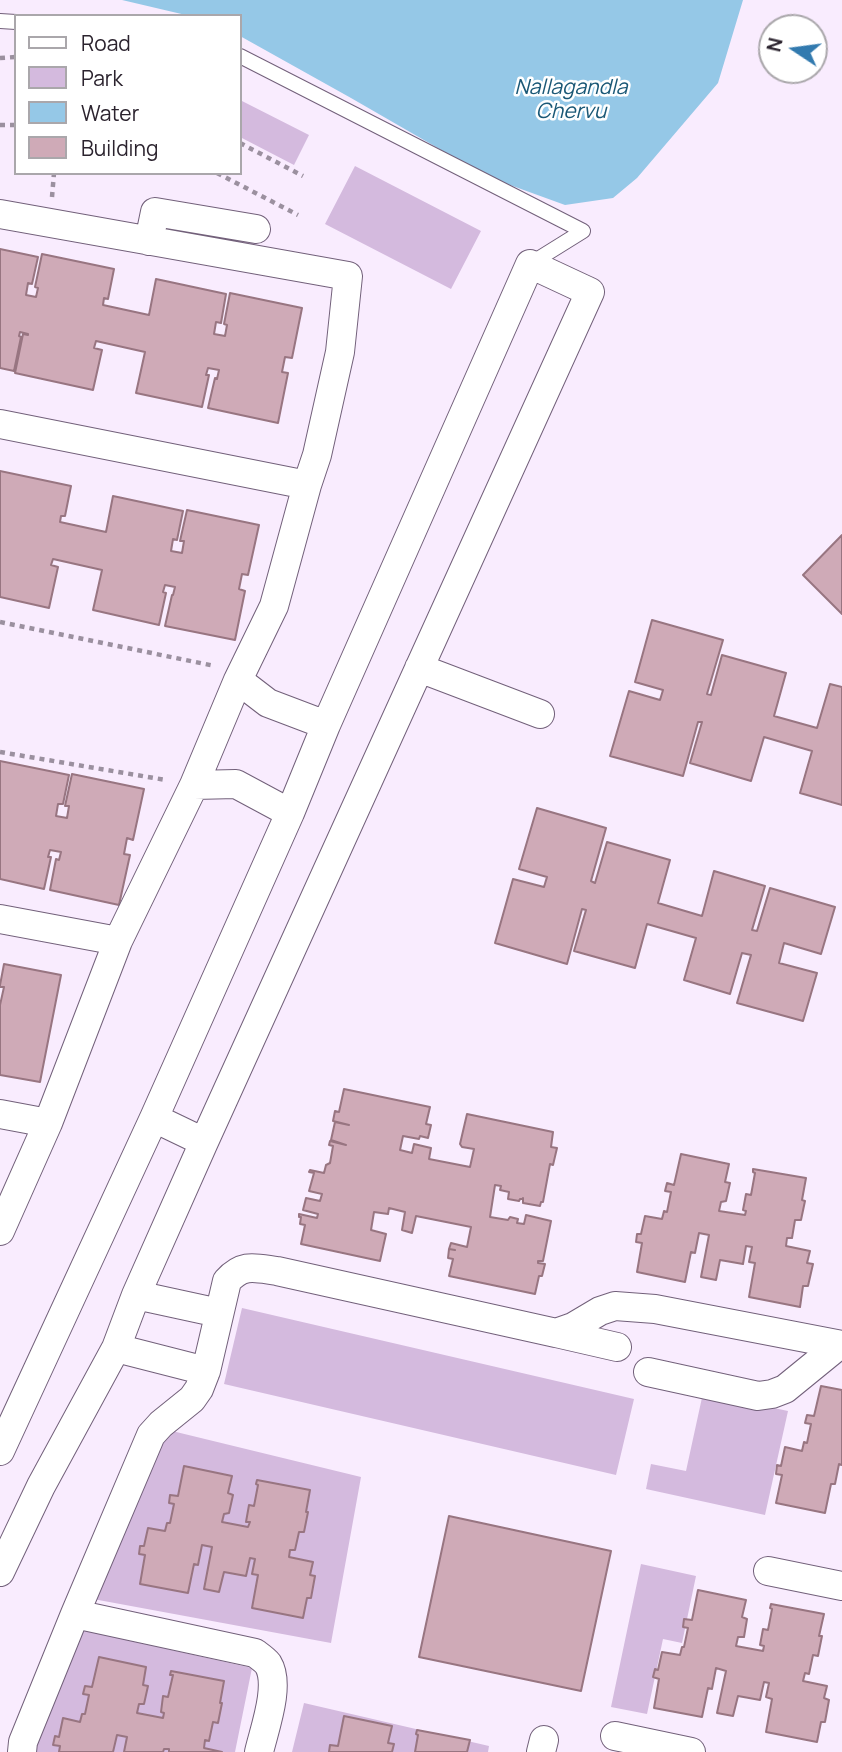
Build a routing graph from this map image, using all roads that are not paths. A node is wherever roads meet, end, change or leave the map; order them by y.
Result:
1 (242, 57) edge
2 (0, 214) edge
3 (256, 229) dead end
4 (149, 241) junction
5 (530, 264) junction
6 (0, 424) edge
7 (307, 485) junction
8 (419, 668) junction
9 (227, 673) junction
10 (540, 713) dead end
11 (326, 725) junction
12 (194, 785) junction
13 (290, 813) junction
14 (0, 919) edge
15 (118, 941) junction
16 (0, 1114) edge
17 (154, 1118) junction
18 (48, 1123) junction
19 (204, 1142) junction
20 (0, 1231) edge
21 (136, 1295) junction
22 (219, 1313) junction
23 (556, 1333) junction
24 (841, 1345) edge
25 (617, 1347) dead end
26 (116, 1348) junction
27 (206, 1371) junction
28 (648, 1372) dead end
29 (2, 1439) edge
30 (804, 1558) dead end
31 (842, 1566) edge
32 (768, 1571) dead end
33 (0, 1572) edge
34 (842, 1586) edge
35 (75, 1614) junction
36 (615, 1736) dead end
37 (22, 1752) edge
38 (259, 1752) edge
39 (691, 1752) edge

1 - 5 lane
2 - 4 street
3 - 4 street
4 - 7 street
5 - 8 street
5 - 11 street
6 - 7 street
7 - 9 street
8 - 10 street
8 - 19 street
9 - 11 street
9 - 12 street
11 - 13 street
12 - 13 street
12 - 15 street
13 - 17 street
14 - 15 street
15 - 18 street
16 - 18 street
17 - 19 street
17 - 29 street
18 - 20 street
19 - 21 street
21 - 22 street
21 - 26 street
22 - 23 street
22 - 27 street
23 - 24 street
23 - 25 street
24 - 28 street
26 - 27 street
26 - 33 street
27 - 35 street
30 - 31 street
32 - 34 street
35 - 37 street
35 - 38 street
36 - 39 street

